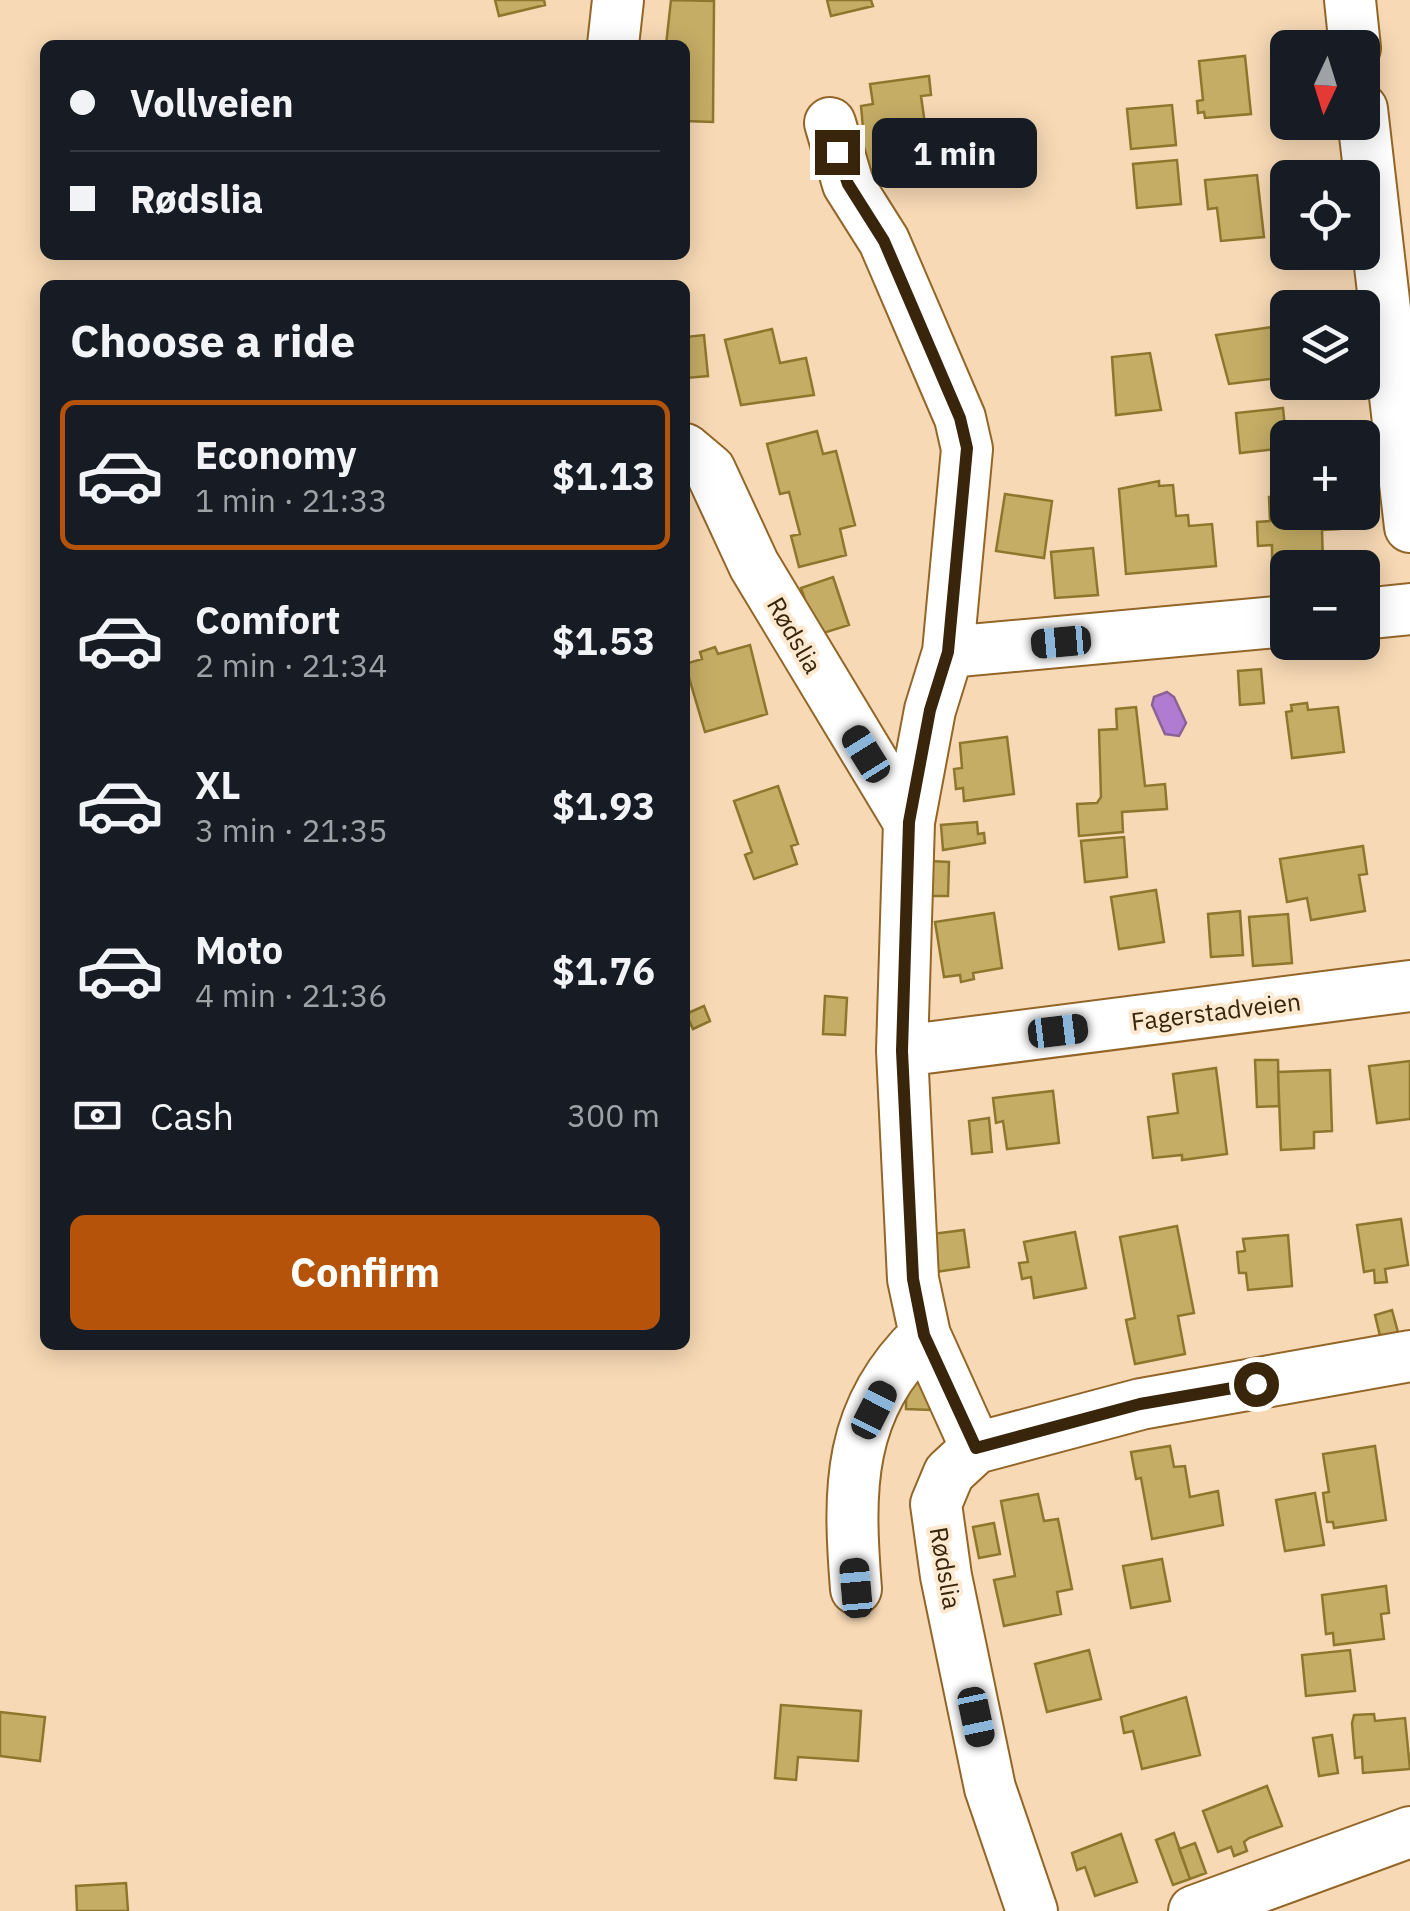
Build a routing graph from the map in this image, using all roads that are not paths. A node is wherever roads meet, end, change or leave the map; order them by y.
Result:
1 (618, 0) edge
2 (1350, 0) edge
3 (1354, 30) edge
4 (614, 40) edge
5 (830, 123) dead end
6 (1366, 140) edge
7 (690, 453) edge
8 (1410, 527) edge
9 (1410, 610) edge
10 (1380, 612) edge
11 (1270, 623) edge
12 (948, 652) junction
13 (909, 822) junction
14 (1410, 986) edge
15 (902, 1051) junction
16 (924, 1335) junction
17 (1410, 1356) edge
18 (976, 1448) junction
19 (856, 1588) dead end
20 (1410, 1832) edge
21 (1032, 1911) edge
22 (1194, 1911) edge

1 - 4 street
2 - 3 street
5 - 12 street
6 - 8 street
7 - 13 street, Rødslia
9 - 10 street
11 - 12 street
12 - 13 street
13 - 15 street
14 - 15 street, Fagerstadveien
15 - 16 street
16 - 18 street
16 - 19 street
17 - 18 street
18 - 21 street, Rødslia
20 - 22 street

